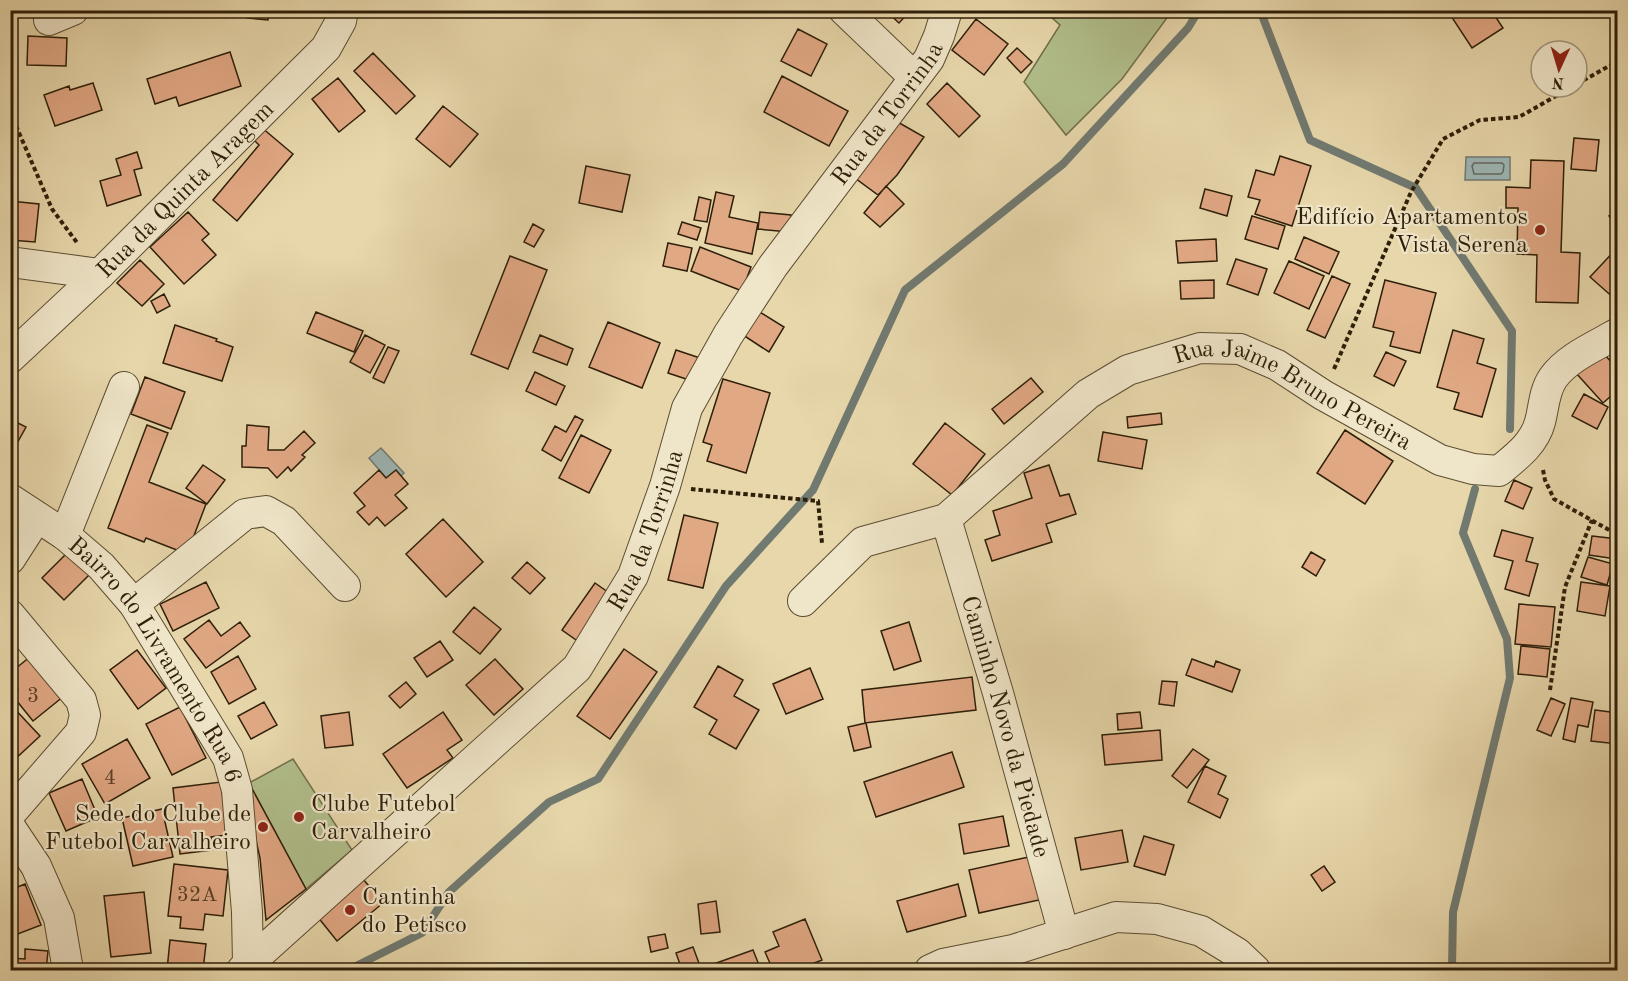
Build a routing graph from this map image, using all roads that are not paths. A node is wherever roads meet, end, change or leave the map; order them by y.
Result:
1 (343, 10) edge
2 (844, 10) edge
3 (947, 10) edge
4 (914, 77) junction
5 (10, 262) edge
6 (100, 274) junction
7 (1617, 333) edge
8 (10, 358) edge
9 (124, 387) dead end
10 (10, 499) edge
11 (37, 517) junction
12 (946, 519) junction
13 (65, 535) junction
14 (10, 560) edge
15 (345, 586) dead end
16 (803, 601) dead end
17 (134, 604) junction
18 (10, 615) edge
19 (10, 814) edge
20 (10, 827) edge
21 (1064, 934) junction
22 (245, 967) edge
23 (68, 970) edge
24 (930, 970) edge
25 (1255, 970) edge

1 - 6 street, Rua da Quinta Aragem
2 - 4 street
3 - 4 street, Rua da Torrinha
4 - 22 street, Rua da Torrinha
5 - 6 street
6 - 8 street, Rua da Quinta Aragem
7 - 12 street, Rua Jaime Bruno Pereira
9 - 13 street
10 - 11 street, Bairro do Livramento Rua 6
11 - 13 street, Bairro do Livramento Rua 6
11 - 14 street
12 - 16 street
12 - 21 street, Caminho Novo da Piedade
13 - 17 street, Bairro do Livramento Rua 6
15 - 17 street
17 - 22 street, Bairro do Livramento Rua 6
18 - 19 street
20 - 23 street
21 - 24 street
21 - 25 street

